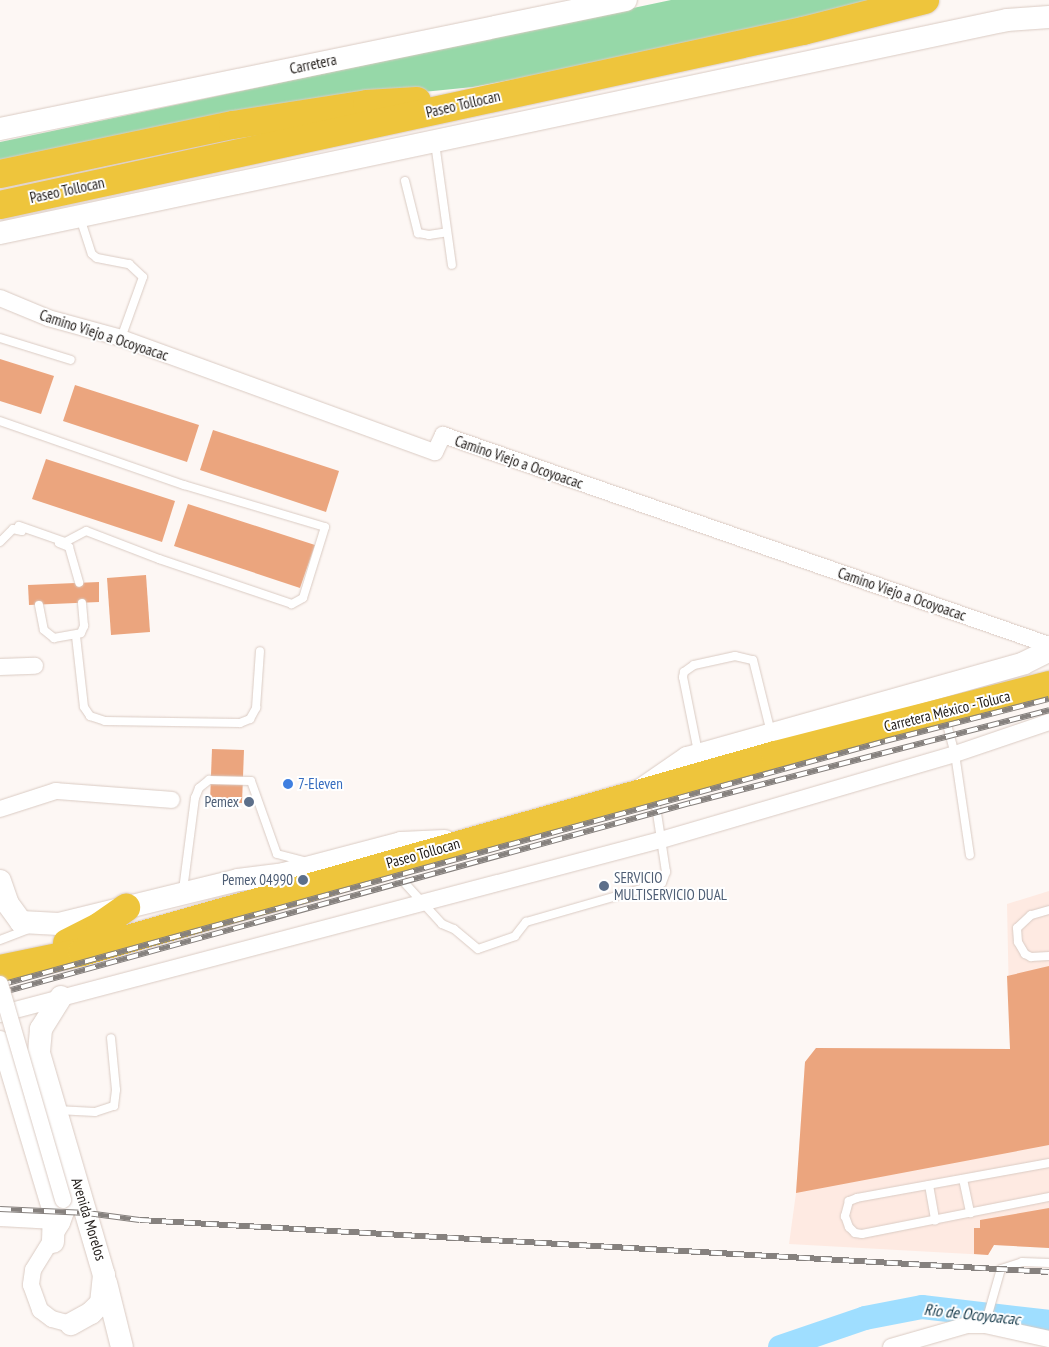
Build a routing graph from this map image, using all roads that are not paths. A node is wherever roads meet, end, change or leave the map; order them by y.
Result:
1 (626, 0) edge
2 (882, 0) edge
3 (925, 0) edge
4 (1049, 17) edge
5 (803, 31) junction
6 (489, 98) junction
7 (0, 129) edge
8 (435, 141) junction
9 (0, 174) edge
10 (405, 181) dead end
11 (0, 205) edge
12 (83, 227) dead end
13 (447, 232) junction
14 (0, 234) edge
15 (452, 264) dead end
16 (0, 298) edge
17 (0, 338) edge
18 (121, 338) junction
19 (71, 360) dead end
20 (0, 421) edge
21 (19, 529) junction
22 (0, 542) edge
23 (79, 582) dead end
24 (82, 603) dead end
25 (39, 605) dead end
26 (76, 636) junction
27 (1049, 644) edge
28 (260, 651) dead end
29 (1049, 651) edge
30 (35, 666) dead end
31 (0, 667) edge
32 (1049, 667) edge
33 (1049, 685) edge
34 (944, 712) junction
35 (1049, 722) edge
36 (771, 734) junction
37 (845, 736) junction
38 (698, 754) junction
39 (955, 754) junction
40 (643, 793) junction
41 (172, 800) dead end
42 (0, 809) edge
43 (468, 840) junction
44 (661, 840) junction
45 (970, 855) dead end
46 (335, 861) junction
47 (387, 863) junction
48 (0, 881) edge
49 (183, 894) junction
50 (421, 903) junction
51 (126, 908) junction
52 (1049, 910) edge
53 (2, 913) edge
54 (34, 925) junction
55 (0, 940) edge
56 (82, 952) junction
57 (1049, 956) edge
58 (30, 961) junction
59 (0, 969) edge
60 (0, 984) edge
61 (0, 995) edge
62 (61, 997) junction
63 (0, 1014) edge
64 (111, 1038) dead end
65 (3, 1054) edge
66 (55, 1110) junction
67 (1049, 1163) edge
68 (963, 1179) junction
69 (929, 1185) junction
70 (1049, 1197) edge
71 (970, 1214) junction
72 (0, 1218) edge
73 (59, 1219) junction
74 (935, 1220) junction
75 (98, 1249) junction
76 (1049, 1263) edge
77 (104, 1275) junction
78 (986, 1321) junction
79 (71, 1324) junction
80 (1049, 1339) edge
81 (120, 1341) edge
82 (891, 1347) edge

1 - 7 main road, Carretera
2 - 5 highway
3 - 5 highway, Paseo Tollocan
4 - 8 main road
5 - 6 highway, Paseo Tollocan
6 - 9 highway
6 - 11 highway, Paseo Tollocan
8 - 13 lane
8 - 14 main road
10 - 13 lane
12 - 18 lane
13 - 15 lane
16 - 18 street, Camino Viejo a Ocoyoacac
17 - 19 lane
18 - 27 street, Camino Viejo a Ocoyoacac
20 - 21 lane
21 - 22 lane
21 - 23 lane
24 - 26 lane
25 - 26 lane
26 - 28 lane
29 - 36 main road
30 - 31 street
32 - 37 highway
33 - 34 highway, Carretera México - Toluca
34 - 37 highway, Carretera México - Toluca
34 - 39 lane
35 - 39 street
36 - 38 main road
36 - 38 lane
37 - 40 highway, Paseo Tollocan
38 - 40 main road
39 - 44 street
39 - 45 lane
40 - 43 highway, Paseo Tollocan
40 - 44 lane
41 - 42 street
43 - 46 main road
43 - 47 highway, Paseo Tollocan
44 - 50 street
44 - 50 lane
46 - 49 main road
46 - 49 lane
47 - 50 lane
47 - 56 highway, Paseo Tollocan
48 - 53 main road
49 - 51 main road
50 - 62 street
51 - 54 main road
51 - 58 highway
52 - 57 lane
53 - 54 main road
54 - 55 lane
56 - 58 highway, Paseo Tollocan
56 - 61 highway
58 - 59 highway, Paseo Tollocan
60 - 73 street, Avenida Morelos, bridge
62 - 63 street
62 - 66 main road, Avenida Morelos
64 - 66 lane
65 - 73 main road
66 - 75 main road, Avenida Morelos
67 - 68 lane
68 - 69 lane
68 - 71 lane
69 - 74 lane
69 - 74 lane
70 - 71 lane
71 - 74 lane
72 - 73 street
73 - 75 main road
73 - 79 street
75 - 77 main road, Avenida Morelos
76 - 78 lane
77 - 79 main road, Avenida Morelos
77 - 81 main road
78 - 80 street
78 - 82 street
79 - 81 main road

